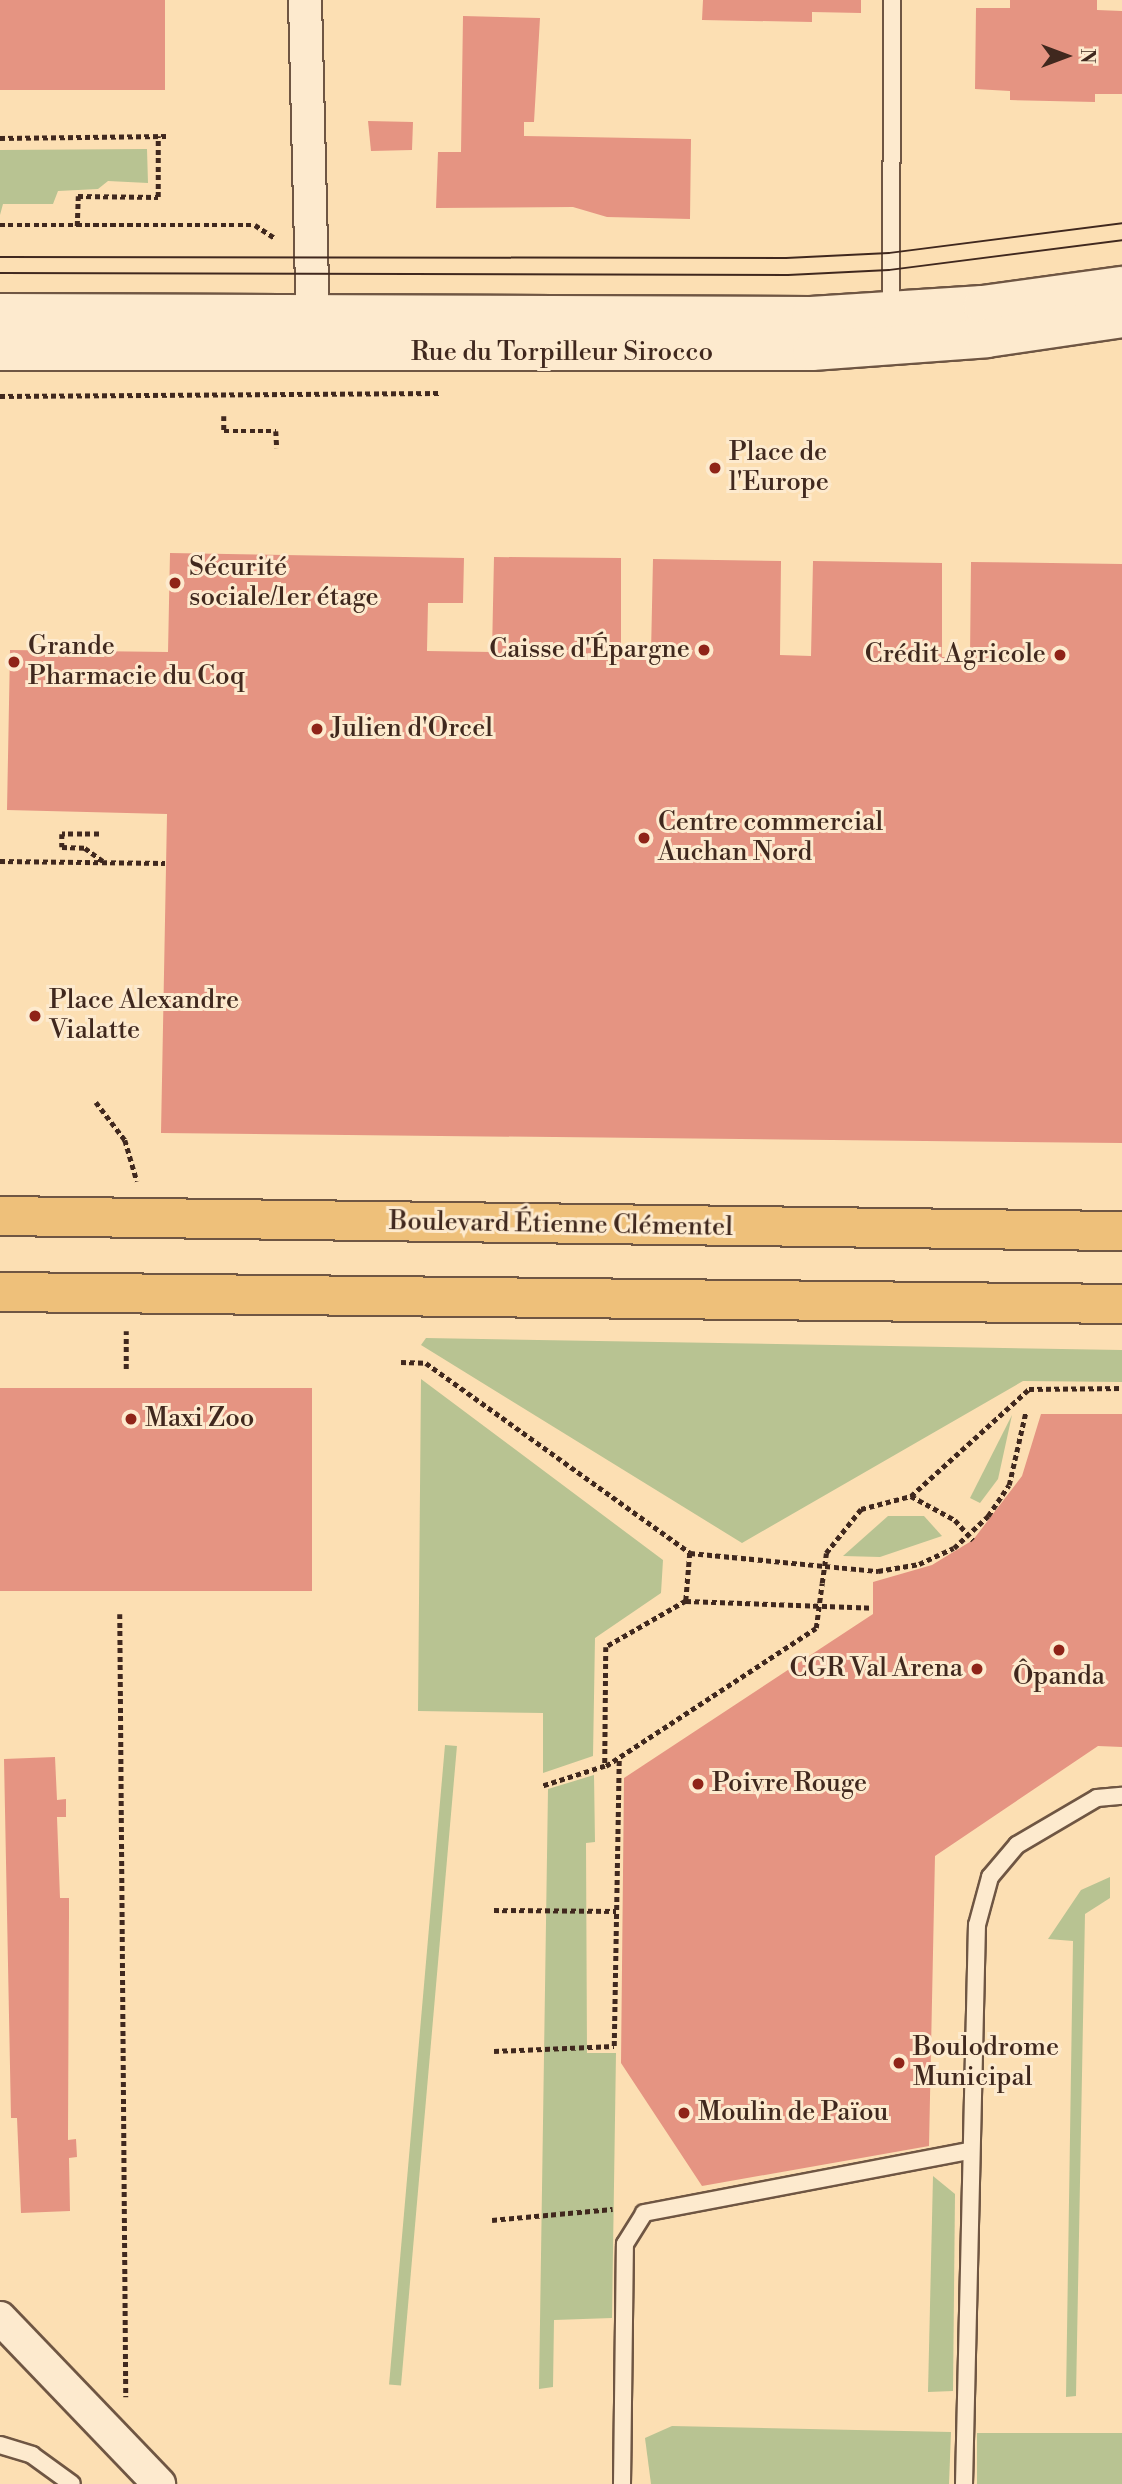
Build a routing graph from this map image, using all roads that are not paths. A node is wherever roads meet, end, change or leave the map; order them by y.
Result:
1 (305, 0) edge
2 (892, 0) edge
3 (1122, 286) edge
4 (0, 313) edge
5 (313, 313) junction
6 (1122, 318) edge
7 (892, 329) junction
8 (0, 352) edge
9 (313, 353) junction
10 (0, 1216) edge
11 (1122, 1231) edge
12 (0, 1292) edge
13 (1122, 1304) edge
14 (1122, 1796) edge
15 (969, 2151) junction
16 (0, 2318) edge
17 (15, 2350) edge
18 (0, 2445) edge
19 (72, 2484) edge
20 (159, 2484) edge
21 (622, 2484) edge
22 (964, 2484) edge

1 - 5 street
2 - 7 lane
3 - 7 street, Rue du Torpilleur Sirocco
4 - 5 street, Rue du Torpilleur Sirocco
5 - 7 street, Rue du Torpilleur Sirocco
5 - 9 street
6 - 7 street, Rue du Torpilleur Sirocco
7 - 9 street, Rue du Torpilleur Sirocco
8 - 9 street, Rue du Torpilleur Sirocco
10 - 11 main road, Boulevard Étienne Clémentel
12 - 13 main road
14 - 15 lane
15 - 21 lane
15 - 22 lane
16 - 17 street
17 - 20 street
18 - 19 lane

